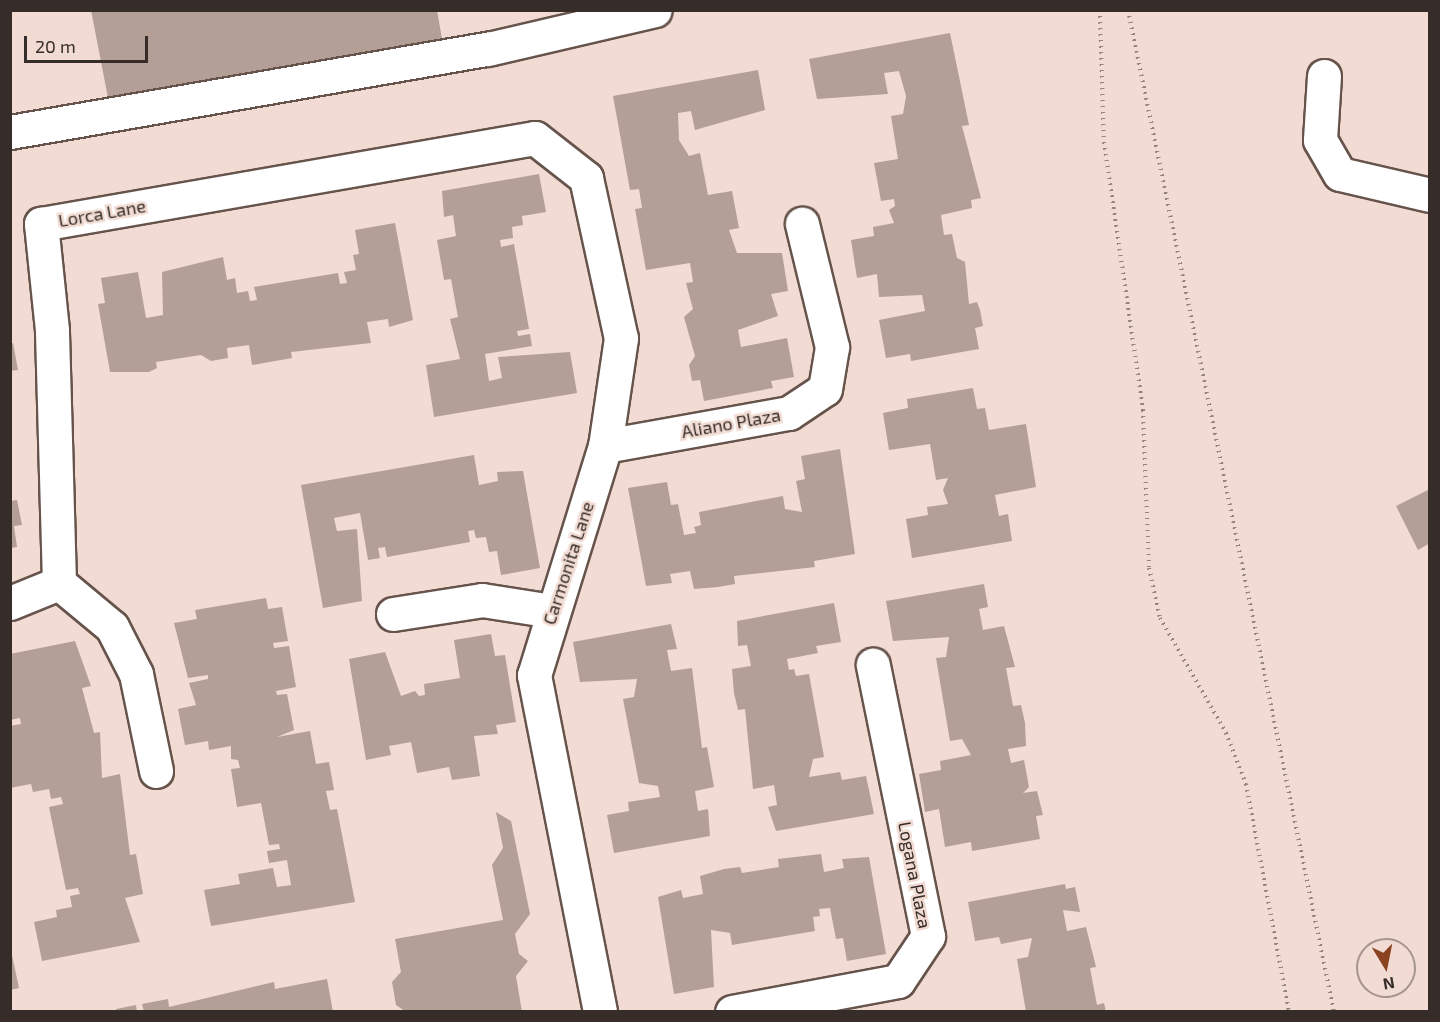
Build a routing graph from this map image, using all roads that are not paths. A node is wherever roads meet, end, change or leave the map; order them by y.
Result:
1 (655, 10) edge
2 (1324, 76) dead end
3 (10, 132) edge
4 (535, 138) joint
5 (1430, 195) edge
6 (802, 224) dead end
7 (605, 446) junction
8 (59, 583) junction
9 (10, 603) edge
10 (552, 611) junction
11 (393, 614) dead end
12 (873, 664) dead end
13 (156, 771) dead end
14 (600, 1011) edge
15 (732, 1011) edge

1 - 3 street
2 - 5 street
4 - 7 street, Carmonita Lane
4 - 8 street, Lorca Lane
6 - 7 street, Aliano Plaza
7 - 10 street, Carmonita Lane
8 - 9 street
8 - 13 street
10 - 11 street
10 - 14 street, Carmonita Lane
12 - 15 street, Logana Plaza

